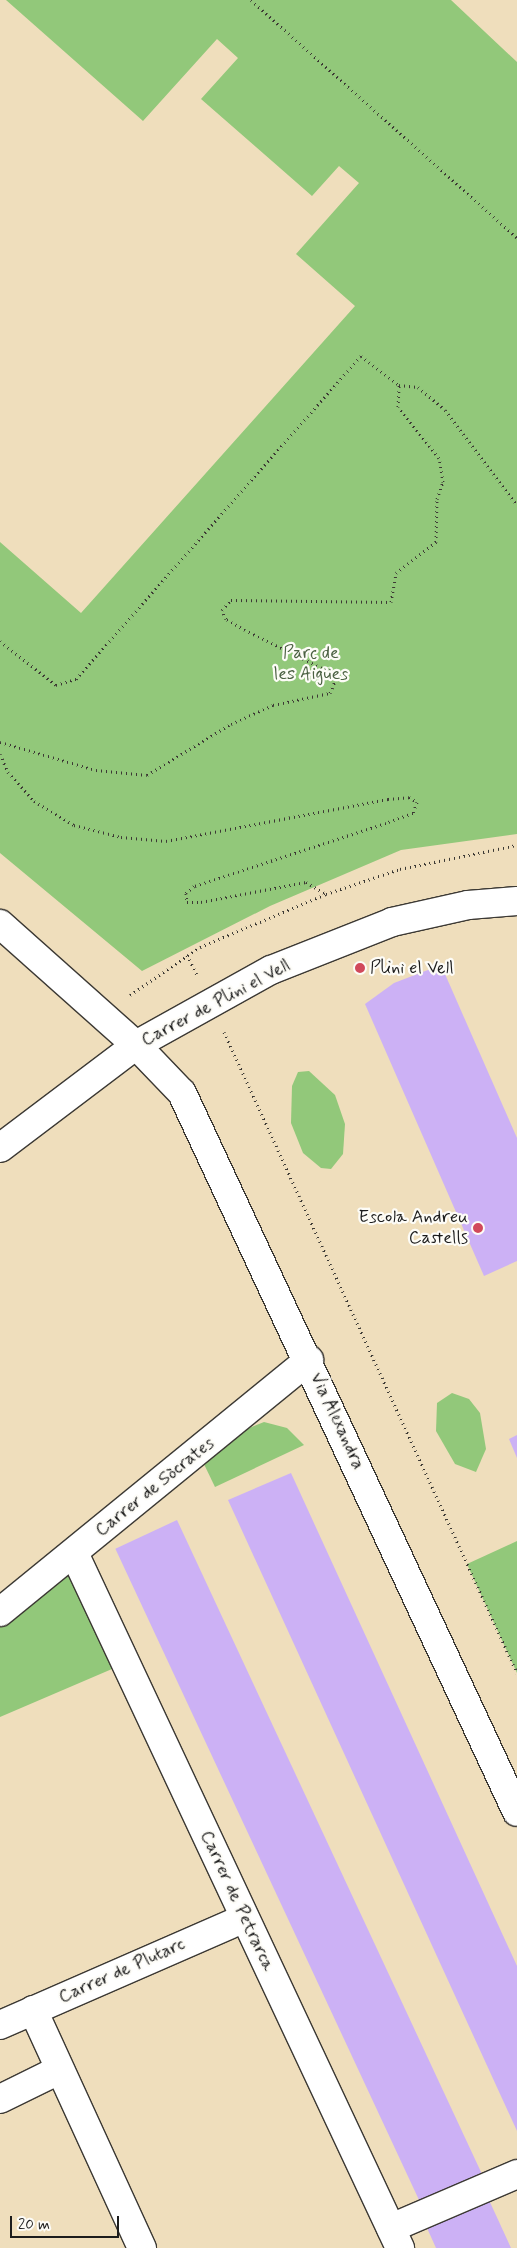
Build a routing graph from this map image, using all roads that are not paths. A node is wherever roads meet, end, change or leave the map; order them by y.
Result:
1 (517, 901) edge
2 (0, 924) edge
3 (136, 1045) junction
4 (0, 1148) edge
5 (309, 1360) junction
6 (74, 1553) junction
7 (0, 1612) edge
8 (517, 1812) edge
9 (245, 1918) junction
10 (33, 2010) junction
11 (0, 2024) edge
12 (59, 2070) junction
13 (0, 2100) edge
14 (517, 2174) edge
15 (396, 2238) edge
16 (142, 2248) edge

1 - 3 street, Carrer de Plini el Vell
2 - 3 street, Via Alexandra
3 - 4 street, Carrer de Plini el Vell
3 - 5 street, Via Alexandra
5 - 6 street, Carrer de Sòcrates
5 - 8 street, Via Alexandra
6 - 7 street, Carrer de Sòcrates
6 - 9 street, Carrer de Petrarca
9 - 10 street, Carrer de Plutarc
9 - 15 street, Carrer de Petrarca
10 - 11 street, Carrer de Plutarc
10 - 12 street
12 - 13 street
12 - 16 street
14 - 15 street

